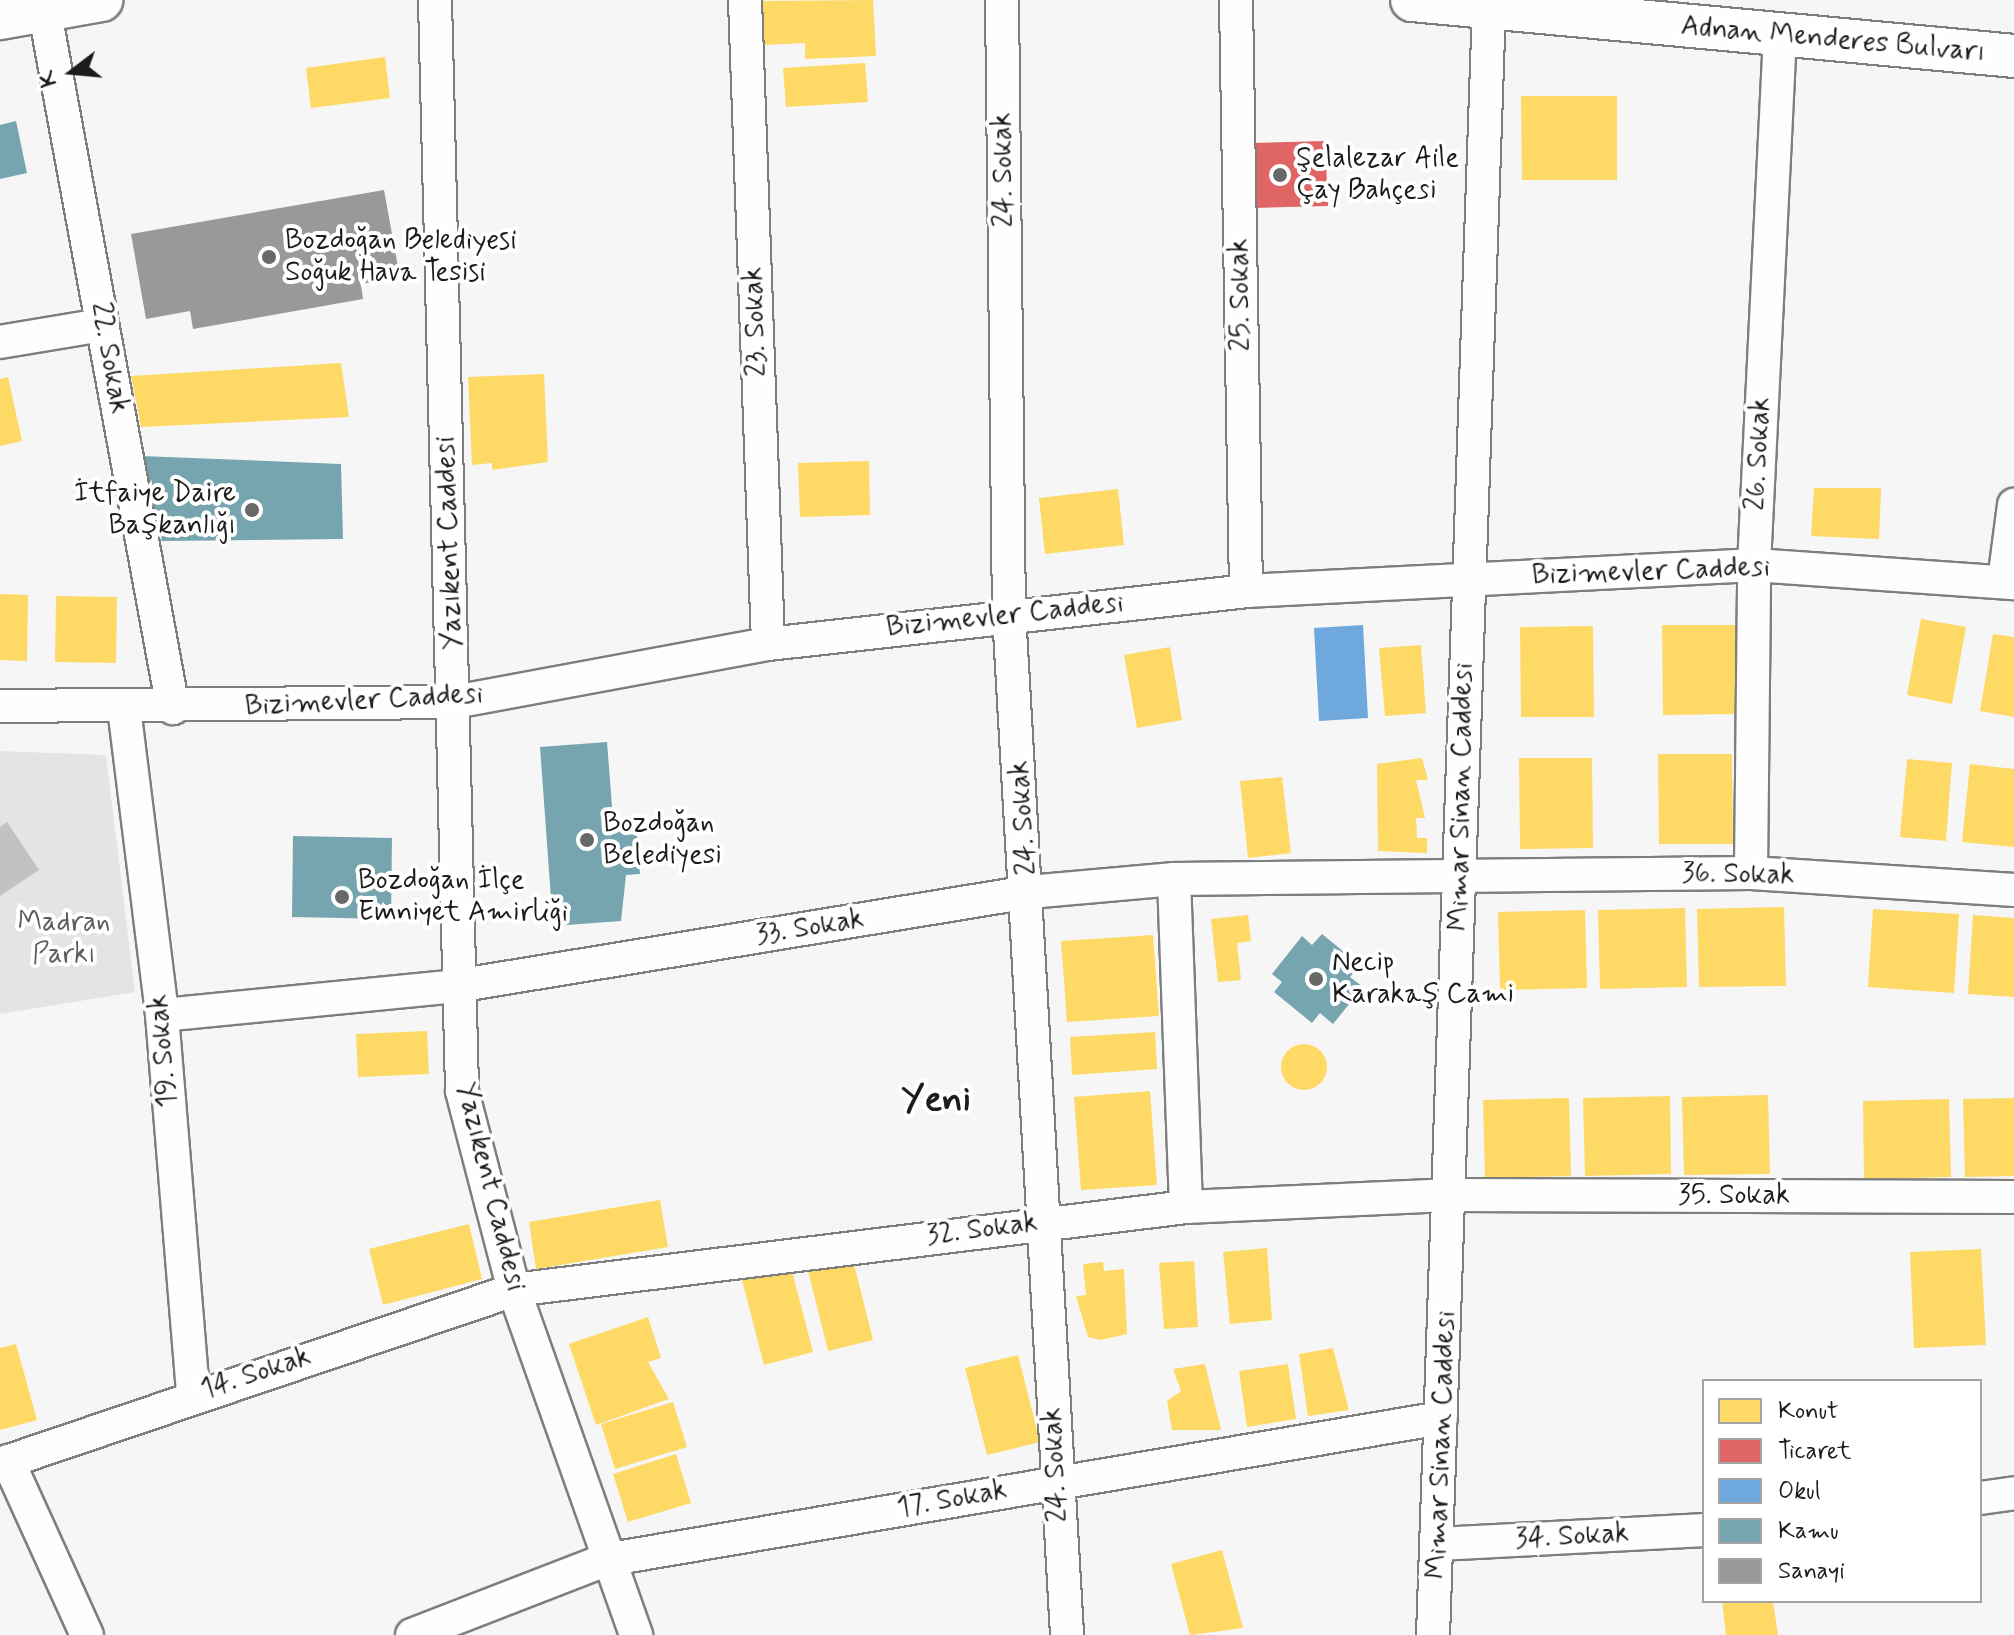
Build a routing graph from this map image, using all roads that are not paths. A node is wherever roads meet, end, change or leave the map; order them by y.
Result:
1 (101, 0) edge
2 (435, 0) edge
3 (745, 0) edge
4 (1002, 0) edge
5 (1236, 0) edge
6 (1412, 0) edge
7 (1489, 7) junction
8 (44, 8) junction
9 (0, 18) edge
10 (1780, 36) junction
11 (2014, 56) edge
12 (102, 325) junction
13 (0, 342) edge
14 (2014, 505) edge
15 (1754, 565) junction
16 (1466, 579) junction
17 (2009, 582) edge
18 (1246, 591) junction
19 (1009, 613) junction
20 (768, 644) junction
21 (454, 702) junction
22 (0, 706) edge
23 (124, 708) junction
24 (173, 708) junction
25 (1751, 873) junction
26 (1462, 875) junction
27 (1174, 879) junction
28 (2014, 890) edge
29 (1029, 892) junction
30 (456, 986) junction
31 (162, 1015) junction
32 (1453, 1195) junction
33 (2014, 1197) edge
34 (1186, 1207) junction
35 (1044, 1222) junction
36 (514, 1290) junction
37 (193, 1395) junction
38 (1441, 1418) junction
39 (4, 1463) edge
40 (1056, 1482) junction
41 (2014, 1493) edge
42 (1982, 1498) edge
43 (1702, 1530) edge
44 (1440, 1544) junction
45 (605, 1560) junction
46 (87, 1635) edge
47 (412, 1635) edge
48 (636, 1635) edge
49 (1067, 1635) edge
50 (1433, 1635) edge

1 - 8 main road
2 - 21 street, Yazıkent Caddesi
3 - 20 street, 23. Sokak
4 - 19 street, 24. Sokak
5 - 18 street, 25. Sokak
6 - 7 main road, Adnan Menderes Bulvarı
7 - 10 main road, Adnan Menderes Bulvarı
7 - 16 street, Mimar Sinan Caddesi
8 - 9 main road
8 - 12 street, 22. Sokak
10 - 11 main road, Adnan Menderes Bulvarı
10 - 15 street, 26. Sokak
12 - 13 street
12 - 24 street, 22. Sokak
14 - 17 street
15 - 16 street, Bizimevler Caddesi
15 - 17 street, Bizimevler Caddesi
15 - 25 street, 26. Sokak
16 - 18 street, Bizimevler Caddesi
16 - 26 street, Mimar Sinan Caddesi
18 - 19 street, Bizimevler Caddesi
19 - 20 street, Bizimevler Caddesi
19 - 29 street, 24. Sokak
20 - 21 street, Bizimevler Caddesi
21 - 24 street, Bizimevler Caddesi
21 - 30 street, Yazıkent Caddesi
22 - 23 street, Bizimevler Caddesi
23 - 24 street, Bizimevler Caddesi
23 - 31 street, 19. Sokak
25 - 26 street, 36. Sokak
25 - 28 street, 36. Sokak
26 - 27 street, 33. Sokak
26 - 32 street, Mimar Sinan Caddesi
27 - 29 street, 33. Sokak
27 - 34 street
29 - 30 street, 33. Sokak
29 - 35 street, 24. Sokak
30 - 31 street, 33. Sokak
30 - 36 street, Yazıkent Caddesi
31 - 37 street, 19. Sokak
32 - 33 street, 35. Sokak
32 - 34 street, 32. Sokak
32 - 38 street, Mimar Sinan Caddesi
34 - 35 street, 32. Sokak
35 - 36 street, 32. Sokak
35 - 40 street, 24. Sokak
36 - 37 street, 14. Sokak
36 - 45 street, Yazıkent Caddesi
37 - 39 street, 14. Sokak
38 - 40 street, 17. Sokak
38 - 44 street, Mimar Sinan Caddesi
39 - 46 street
40 - 45 street, 17. Sokak
40 - 49 street, 24. Sokak
41 - 42 street
43 - 44 street, 34. Sokak
44 - 50 street, Mimar Sinan Caddesi
45 - 47 street, 17. Sokak
45 - 48 street, Yazıkent Caddesi

